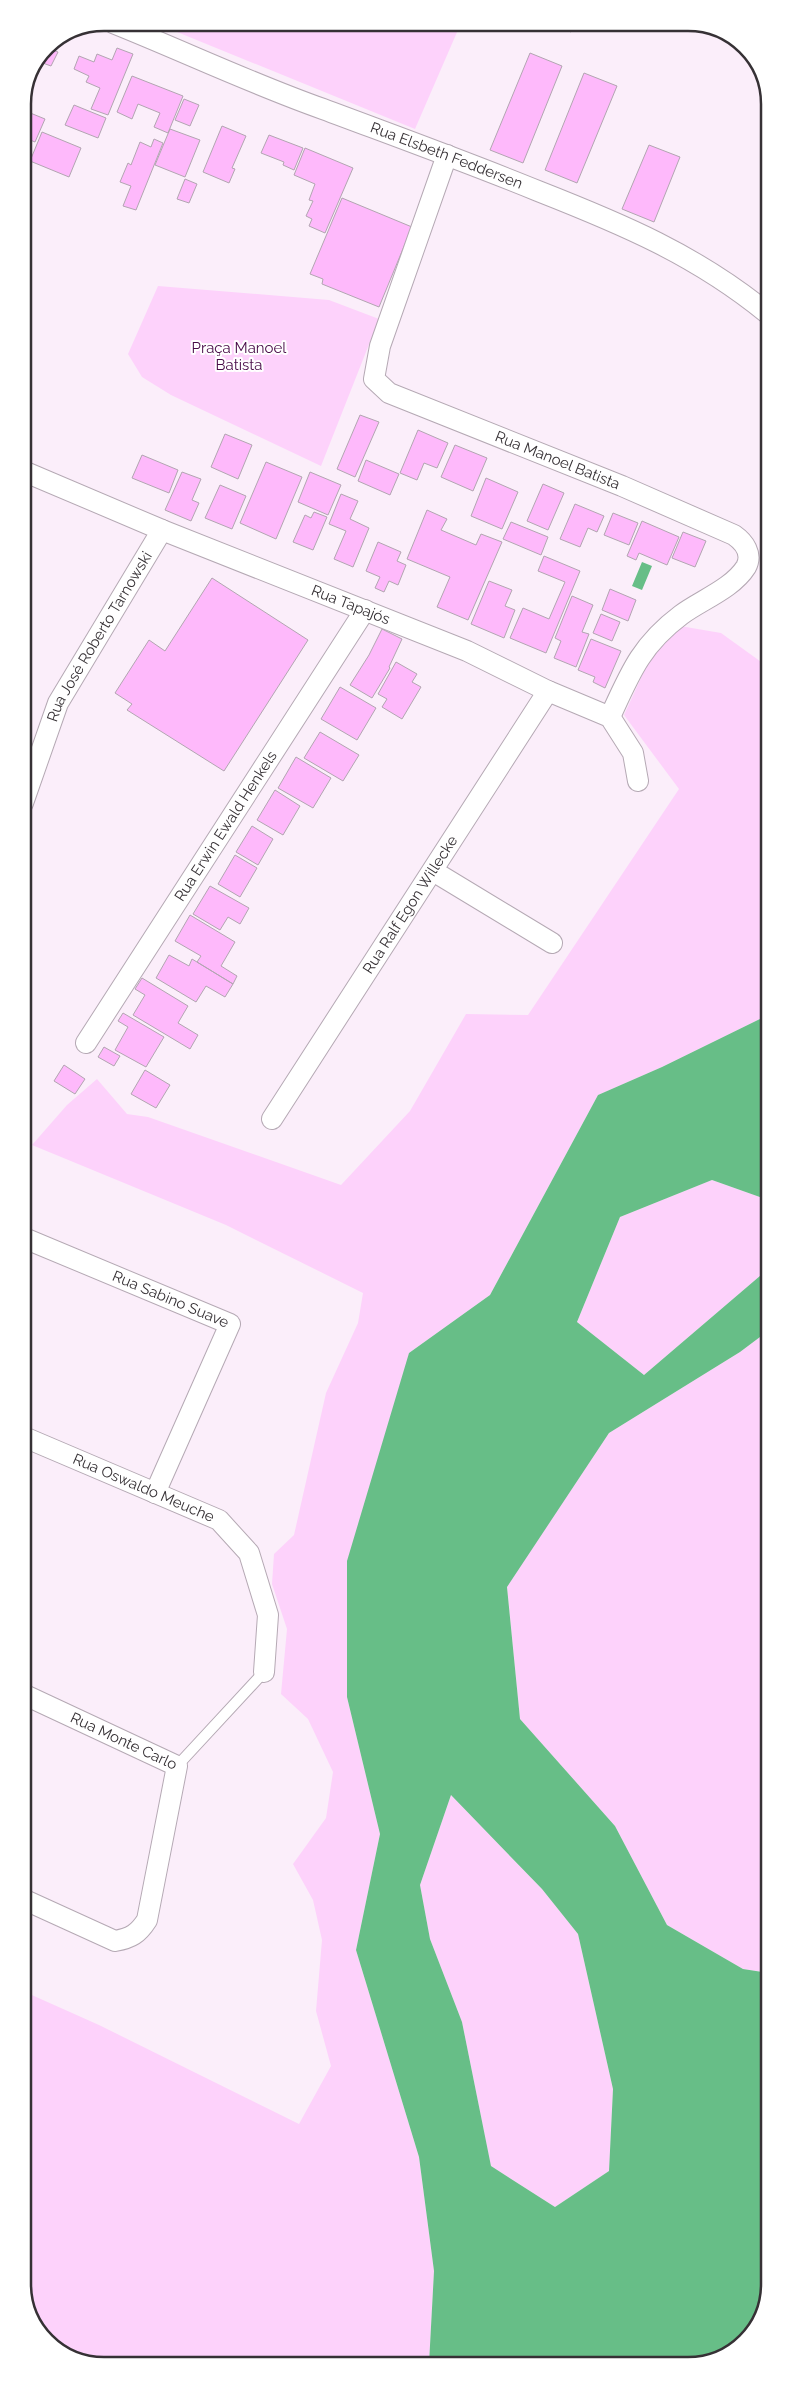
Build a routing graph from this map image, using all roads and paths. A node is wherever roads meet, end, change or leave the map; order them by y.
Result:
1 (135, 31) edge
2 (447, 155) junction
3 (761, 308) edge
4 (31, 474) edge
5 (162, 530) junction
6 (365, 610) junction
7 (548, 691) junction
8 (610, 717) junction
9 (638, 781) dead end
10 (31, 783) edge
11 (432, 871) junction
12 (552, 943) dead end
13 (86, 1043) dead end
14 (272, 1120) dead end
15 (31, 1241) edge
16 (31, 1440) edge
17 (155, 1493) junction
18 (264, 1672) joint
19 (31, 1698) edge
20 (178, 1766) junction
21 (31, 1903) edge

1 - 2 street, Rua Elsbeth Feddersen
2 - 3 street, Rua Elsbeth Feddersen
2 - 8 street, Rua Manoel Batista
4 - 5 street, Rua Tapajós
5 - 6 street, Rua Tapajós
5 - 10 street, Rua José Roberto Tarnowski
6 - 7 street, Rua Tapajós
6 - 13 street, Rua Erwin Ewald Henkels
7 - 8 street, Rua Tapajós
7 - 11 street, Rua Ralf Egon Willecke
8 - 9 street
11 - 12 street
11 - 14 street, Rua Ralf Egon Willecke
15 - 17 street, Rua Sabino Suave
16 - 17 street, Rua Oswaldo Meuche
17 - 18 street, Rua Oswaldo Meuche
18 - 20 lane
19 - 20 street, Rua Monte Carlo
20 - 21 street, Rua Monte Carlo

